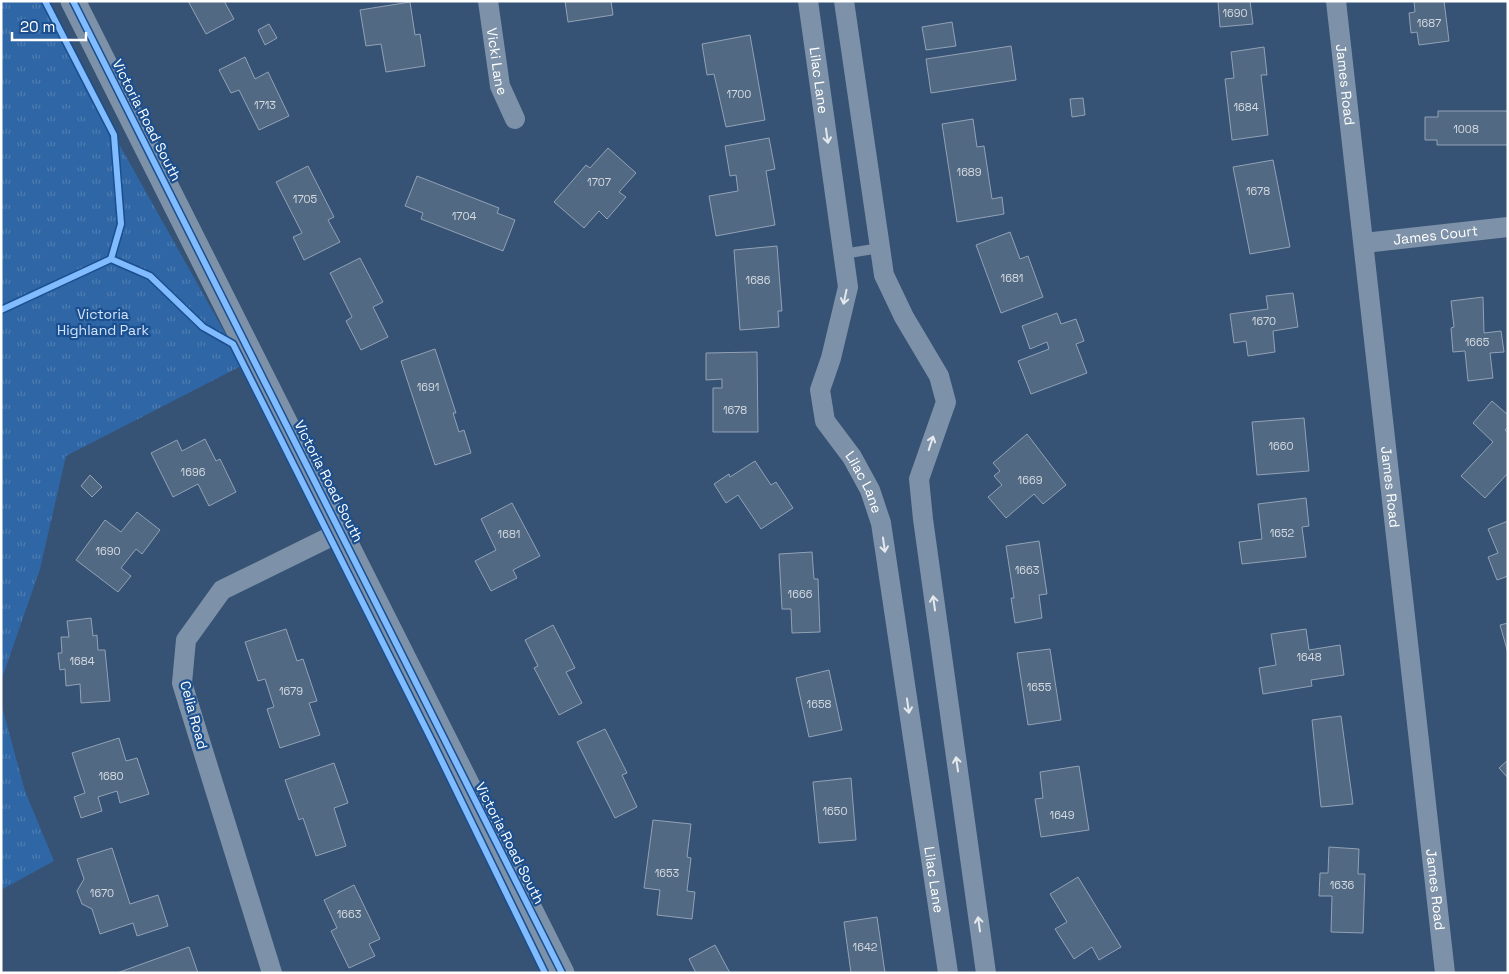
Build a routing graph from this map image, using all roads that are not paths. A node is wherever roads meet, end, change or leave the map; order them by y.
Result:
1 (73, 1) edge
2 (488, 1) edge
3 (808, 1) edge
4 (844, 1) edge
5 (1336, 1) edge
6 (515, 119) dead end
7 (1508, 227) edge
8 (1364, 243) junction
9 (880, 248) junction
10 (843, 254) junction
11 (340, 532) junction
12 (272, 973) edge
13 (562, 973) edge
14 (948, 973) edge
15 (986, 973) edge
16 (1445, 973) edge

1 - 11 street, Victoria Road South
2 - 6 street, Vicki Lane
3 -> 10 street, Lilac Lane
4 - 9 street
5 - 8 street, James Road
7 - 8 street, James Court
8 - 16 street, James Road
9 - 10 lane
15 -> 9 street
10 -> 14 street, Lilac Lane
11 - 12 street, Celia Road
11 - 13 street, Victoria Road South

